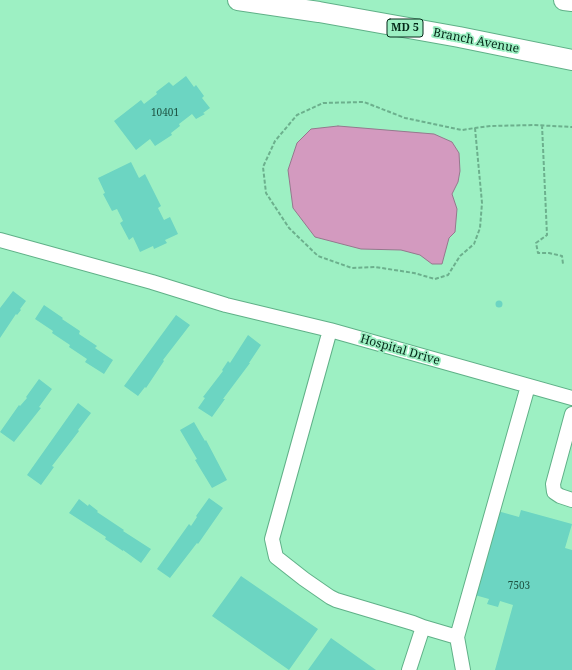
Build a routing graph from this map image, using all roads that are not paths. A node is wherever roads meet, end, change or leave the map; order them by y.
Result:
1 (238, 0) edge
2 (564, 0) edge
3 (572, 1) edge
4 (572, 60) edge
5 (0, 240) edge
6 (330, 330) junction
7 (528, 386) junction
8 (572, 398) edge
9 (572, 414) edge
10 (572, 500) edge
11 (423, 627) junction
12 (458, 637) junction
13 (409, 670) edge
14 (463, 670) edge

1 - 4 highway, Branch Avenue / MD 5
2 - 3 highway
5 - 6 street, Hospital Drive
6 - 7 street, Hospital Drive
6 - 11 street
7 - 8 street, Hospital Drive
7 - 12 street
9 - 10 street
11 - 12 street
11 - 13 street
12 - 14 street

